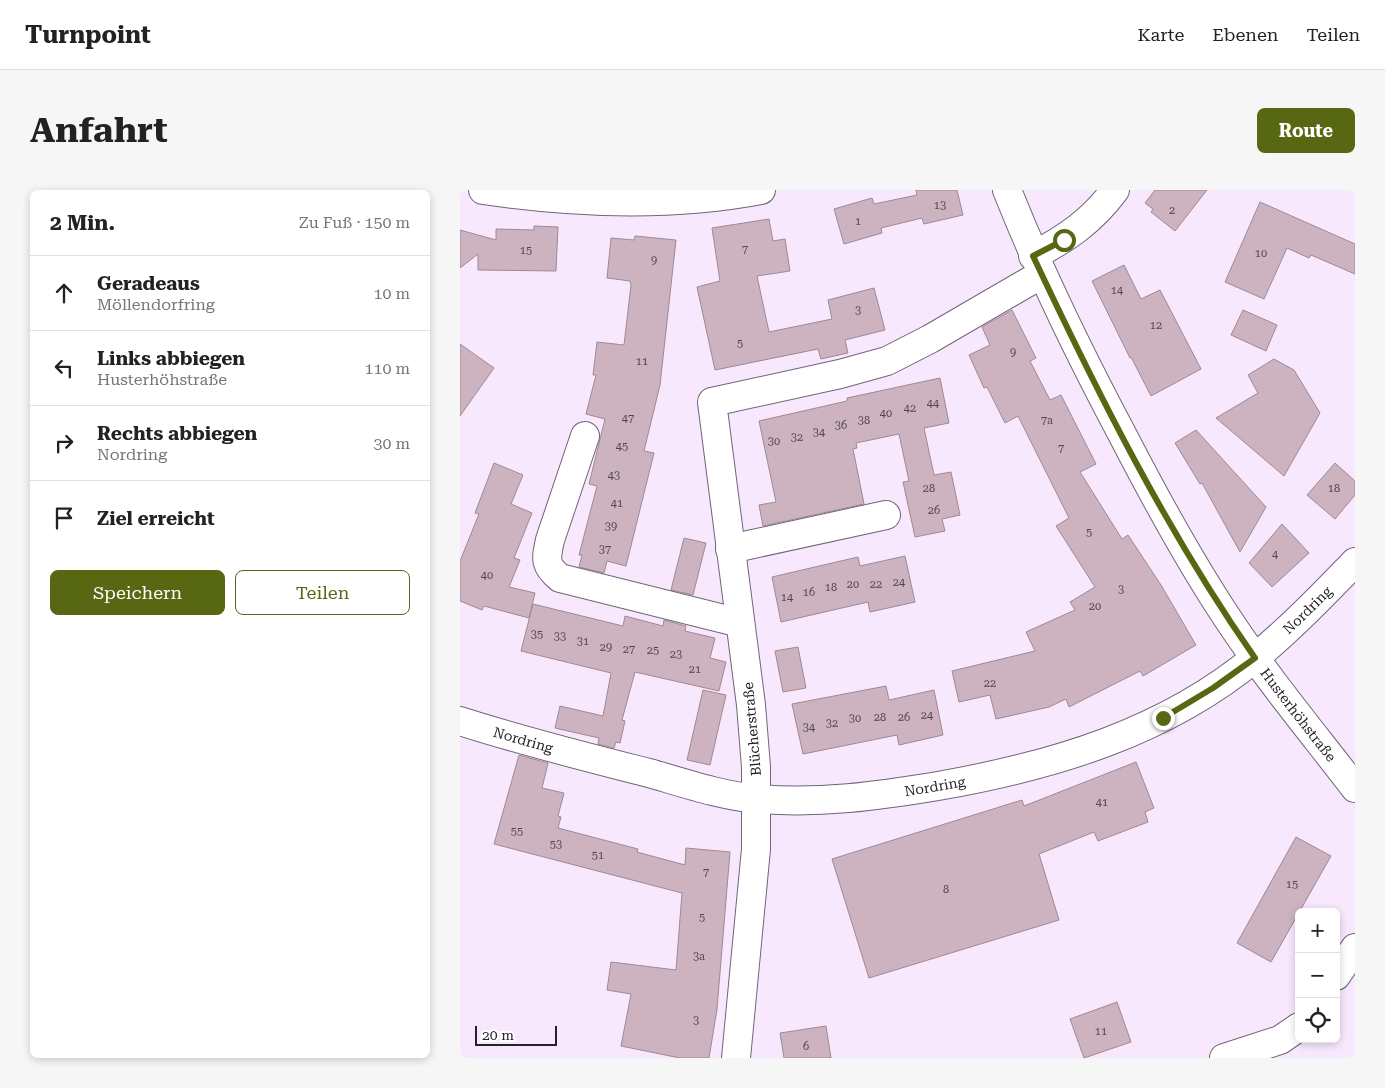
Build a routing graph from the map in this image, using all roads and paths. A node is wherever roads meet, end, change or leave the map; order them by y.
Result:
1 (483, 190) edge
2 (762, 190) edge
3 (1007, 190) edge
4 (1115, 190) edge
5 (733, 193) edge
6 (1038, 265) junction
7 (586, 436) dead end
8 (886, 516) dead end
9 (730, 549) junction
10 (1355, 562) edge
11 (740, 623) junction
12 (1255, 658) junction
13 (460, 721) edge
14 (1355, 788) edge
15 (756, 799) junction
16 (1355, 948) edge
17 (1340, 970) edge
18 (1295, 1030) edge
19 (736, 1058) edge
20 (1224, 1058) edge

1 - 5 street
2 - 5 street
3 - 6 street, Husterhöhstraße
4 - 6 street
6 - 9 street, Blücherstraße
6 - 12 street, Husterhöhstraße
7 - 11 street
8 - 9 street
9 - 11 street, Blücherstraße
10 - 12 street, Nordring
11 - 15 street, Blücherstraße
12 - 14 street, Husterhöhstraße
12 - 15 street, Nordring
13 - 15 street, Nordring
15 - 19 street, Blücherstraße
16 - 17 street
18 - 20 street

